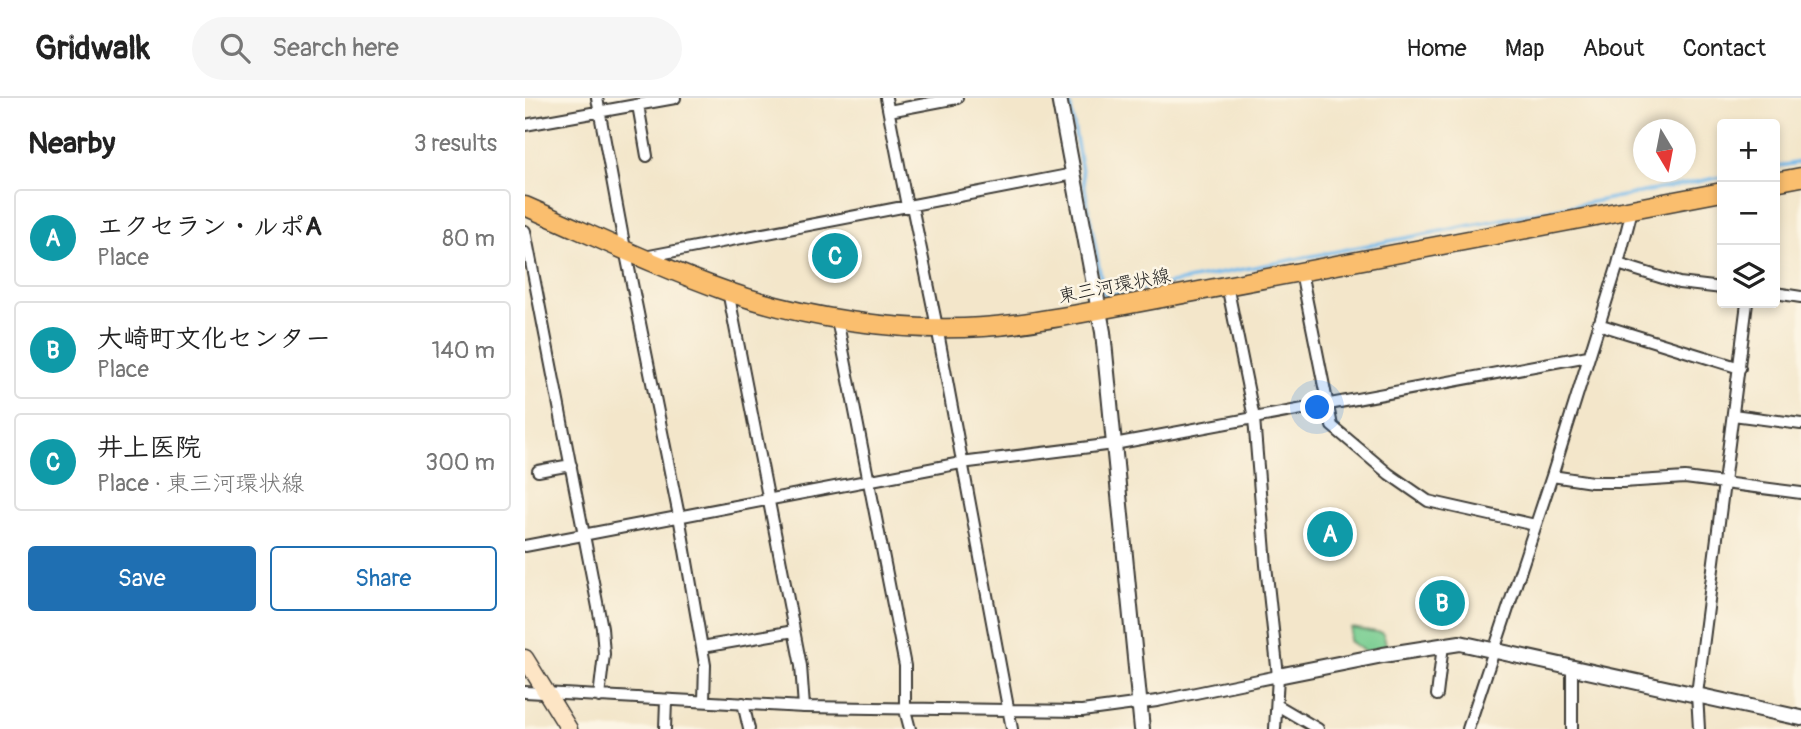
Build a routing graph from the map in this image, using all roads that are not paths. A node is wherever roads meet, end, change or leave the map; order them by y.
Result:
1 (597, 98) edge
2 (675, 98) edge
3 (886, 98) edge
4 (957, 98) edge
5 (1059, 98) edge
6 (638, 105) junction
7 (600, 111) junction
8 (889, 111) junction
9 (525, 125) edge
10 (647, 156) dead end
11 (1073, 174) junction
12 (1801, 177) edge
13 (1780, 181) edge
14 (1717, 193) edge
15 (525, 206) edge
16 (909, 206) junction
17 (1632, 210) junction
18 (525, 231) edge
19 (625, 249) junction
20 (644, 257) junction
21 (1618, 264) junction
22 (1301, 272) junction
23 (1227, 285) junction
24 (1717, 287) edge
25 (728, 291) junction
26 (1780, 294) edge
27 (1801, 297) edge
28 (1746, 308) edge
29 (1099, 309) junction
30 (837, 319) junction
31 (1598, 324) junction
32 (937, 327) junction
33 (1588, 356) junction
34 (1740, 368) junction
35 (1328, 403) junction
36 (1733, 415) junction
37 (1254, 418) junction
38 (1801, 424) edge
39 (1114, 444) junction
40 (961, 463) junction
41 (571, 466) junction
42 (538, 471) dead end
43 (1552, 476) junction
44 (870, 480) junction
45 (1724, 482) junction
46 (1801, 493) edge
47 (767, 500) junction
48 (679, 516) junction
49 (1535, 525) junction
50 (584, 534) junction
51 (525, 546) edge
52 (794, 631) junction
53 (1443, 645) junction
54 (702, 647) junction
55 (1495, 650) junction
56 (525, 658) edge
57 (1571, 668) junction
58 (1278, 676) junction
59 (525, 692) edge
60 (549, 693) junction
61 (1697, 694) junction
62 (1437, 695) dead end
63 (599, 697) junction
64 (666, 700) junction
65 (704, 701) junction
66 (743, 703) junction
67 (1139, 703) junction
68 (1277, 705) junction
69 (804, 707) junction
70 (905, 710) junction
71 (1006, 711) junction
72 (1795, 721) edge
73 (569, 729) edge
74 (665, 729) edge
75 (750, 729) edge
76 (910, 729) edge
77 (1011, 729) edge
78 (1142, 729) edge
79 (1275, 729) edge
80 (1318, 729) edge
81 (1468, 729) edge
82 (1572, 729) edge
83 (1699, 729) edge

1 - 7 street
2 - 6 street
3 - 8 street
4 - 8 street
5 - 11 street
6 - 7 street
6 - 10 street
7 - 9 street
7 - 19 street
8 - 16 street
11 - 16 street
11 - 29 street
12 - 13 main road
14 - 17 main road, 東三河環状線
15 - 19 main road, 東三河環状線
16 - 20 street
16 - 32 street
17 - 21 street
17 - 22 main road, 東三河環状線
18 - 41 street
19 - 20 main road, 東三河環状線
19 - 48 street
20 - 25 main road, 東三河環状線
21 - 24 street
21 - 31 street
22 - 23 main road, 東三河環状線
22 - 35 street
23 - 29 main road, 東三河環状線
23 - 37 street
25 - 30 main road, 東三河環状線
25 - 47 street
26 - 27 street
28 - 34 street
29 - 32 main road, 東三河環状線
29 - 39 street
30 - 32 main road, 東三河環状線
30 - 44 street
31 - 33 street
31 - 34 street
32 - 40 street
33 - 35 street
33 - 43 street
34 - 36 street
35 - 37 street
35 - 49 street
36 - 38 street
36 - 45 street
37 - 39 street
37 - 58 street
39 - 40 street
39 - 67 street
40 - 44 street
40 - 71 street
41 - 42 street
41 - 50 street
43 - 45 street
43 - 49 street
44 - 47 street
44 - 70 street
45 - 46 street
45 - 61 street
47 - 48 street
47 - 52 street
48 - 50 street
48 - 54 street
49 - 55 street
50 - 51 street
50 - 63 street
52 - 54 street
52 - 69 street
53 - 55 street
53 - 58 street
53 - 62 street
54 - 65 street
55 - 57 street
55 - 81 street
56 - 60 main road
57 - 61 street
57 - 82 street
58 - 67 street
58 - 68 street
59 - 60 street
60 - 63 street
60 - 73 main road
61 - 72 street
61 - 83 street
63 - 64 street
64 - 65 street
64 - 74 street
65 - 66 street
66 - 69 street
66 - 75 street
67 - 71 street
67 - 78 street
68 - 79 street
68 - 80 street
69 - 70 street
70 - 71 street
70 - 76 street
71 - 77 street

